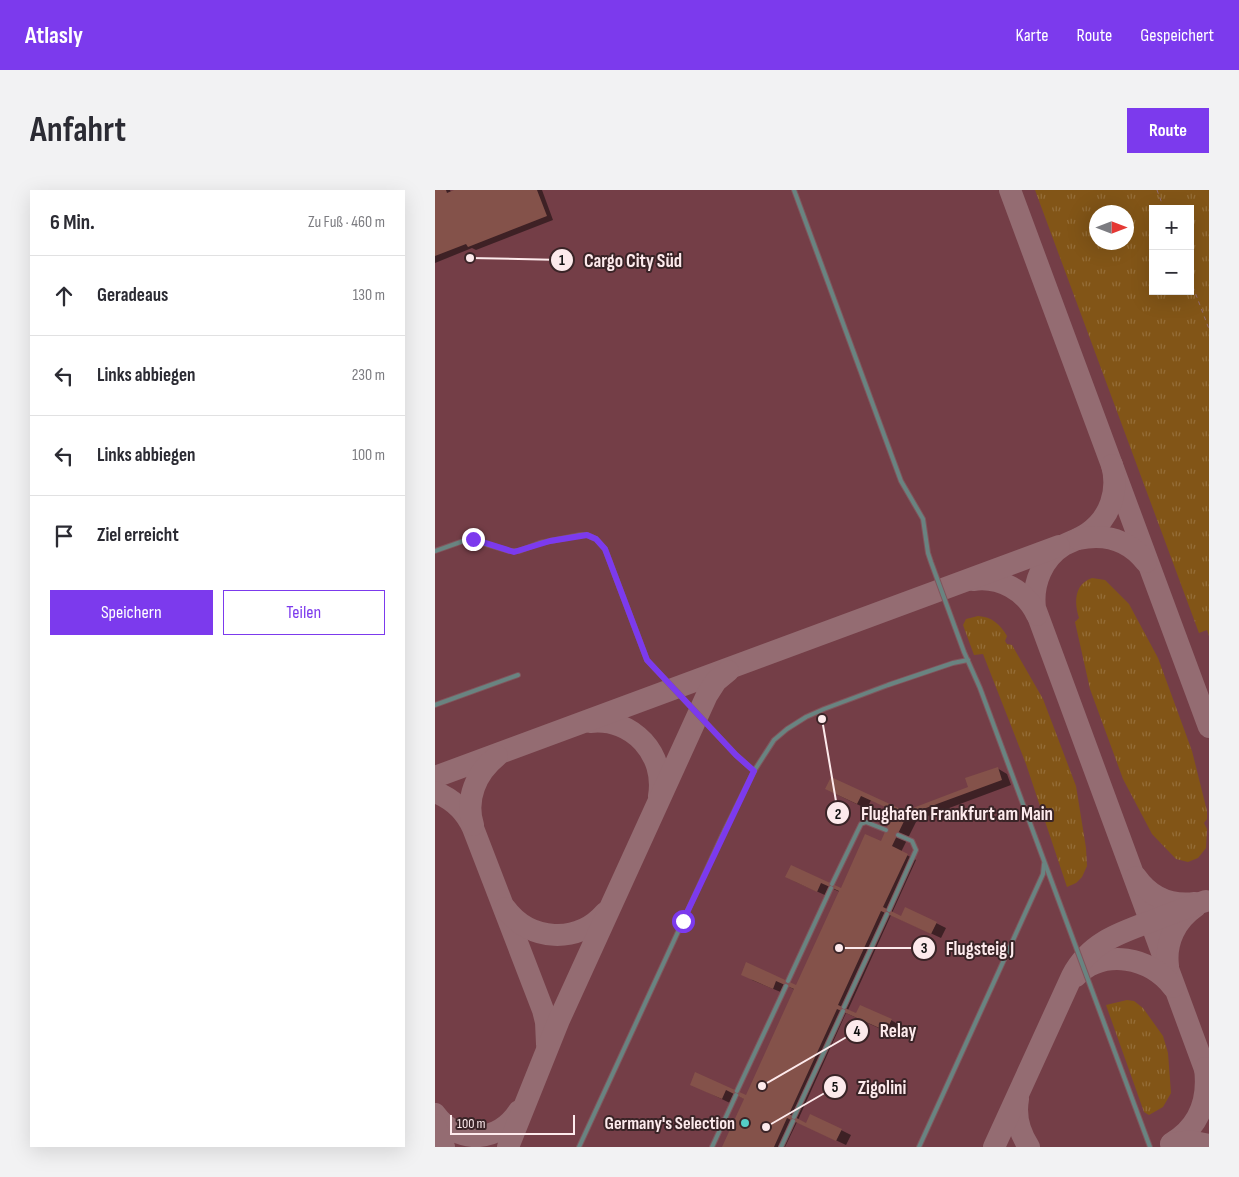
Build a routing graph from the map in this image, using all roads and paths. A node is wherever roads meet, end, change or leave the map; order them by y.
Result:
1 (794, 190) edge
2 (1157, 190) edge
3 (1163, 205) edge
4 (1194, 290) edge
5 (1209, 329) edge
6 (435, 550) edge
7 (968, 660) junction
8 (518, 675) dead end
9 (435, 706) edge
10 (754, 771) junction
11 (886, 830) dead end
12 (898, 835) dead end
13 (1043, 859) junction
14 (579, 1147) edge
15 (712, 1147) edge
16 (781, 1147) edge
17 (919, 1147) edge
18 (1150, 1147) edge

1 - 7 lane
2 - 3 path
4 - 5 path
6 - 10 lane
7 - 10 lane
7 - 13 lane
8 - 9 lane
10 - 14 lane
11 - 15 lane
12 - 16 lane
13 - 17 lane
13 - 18 lane

